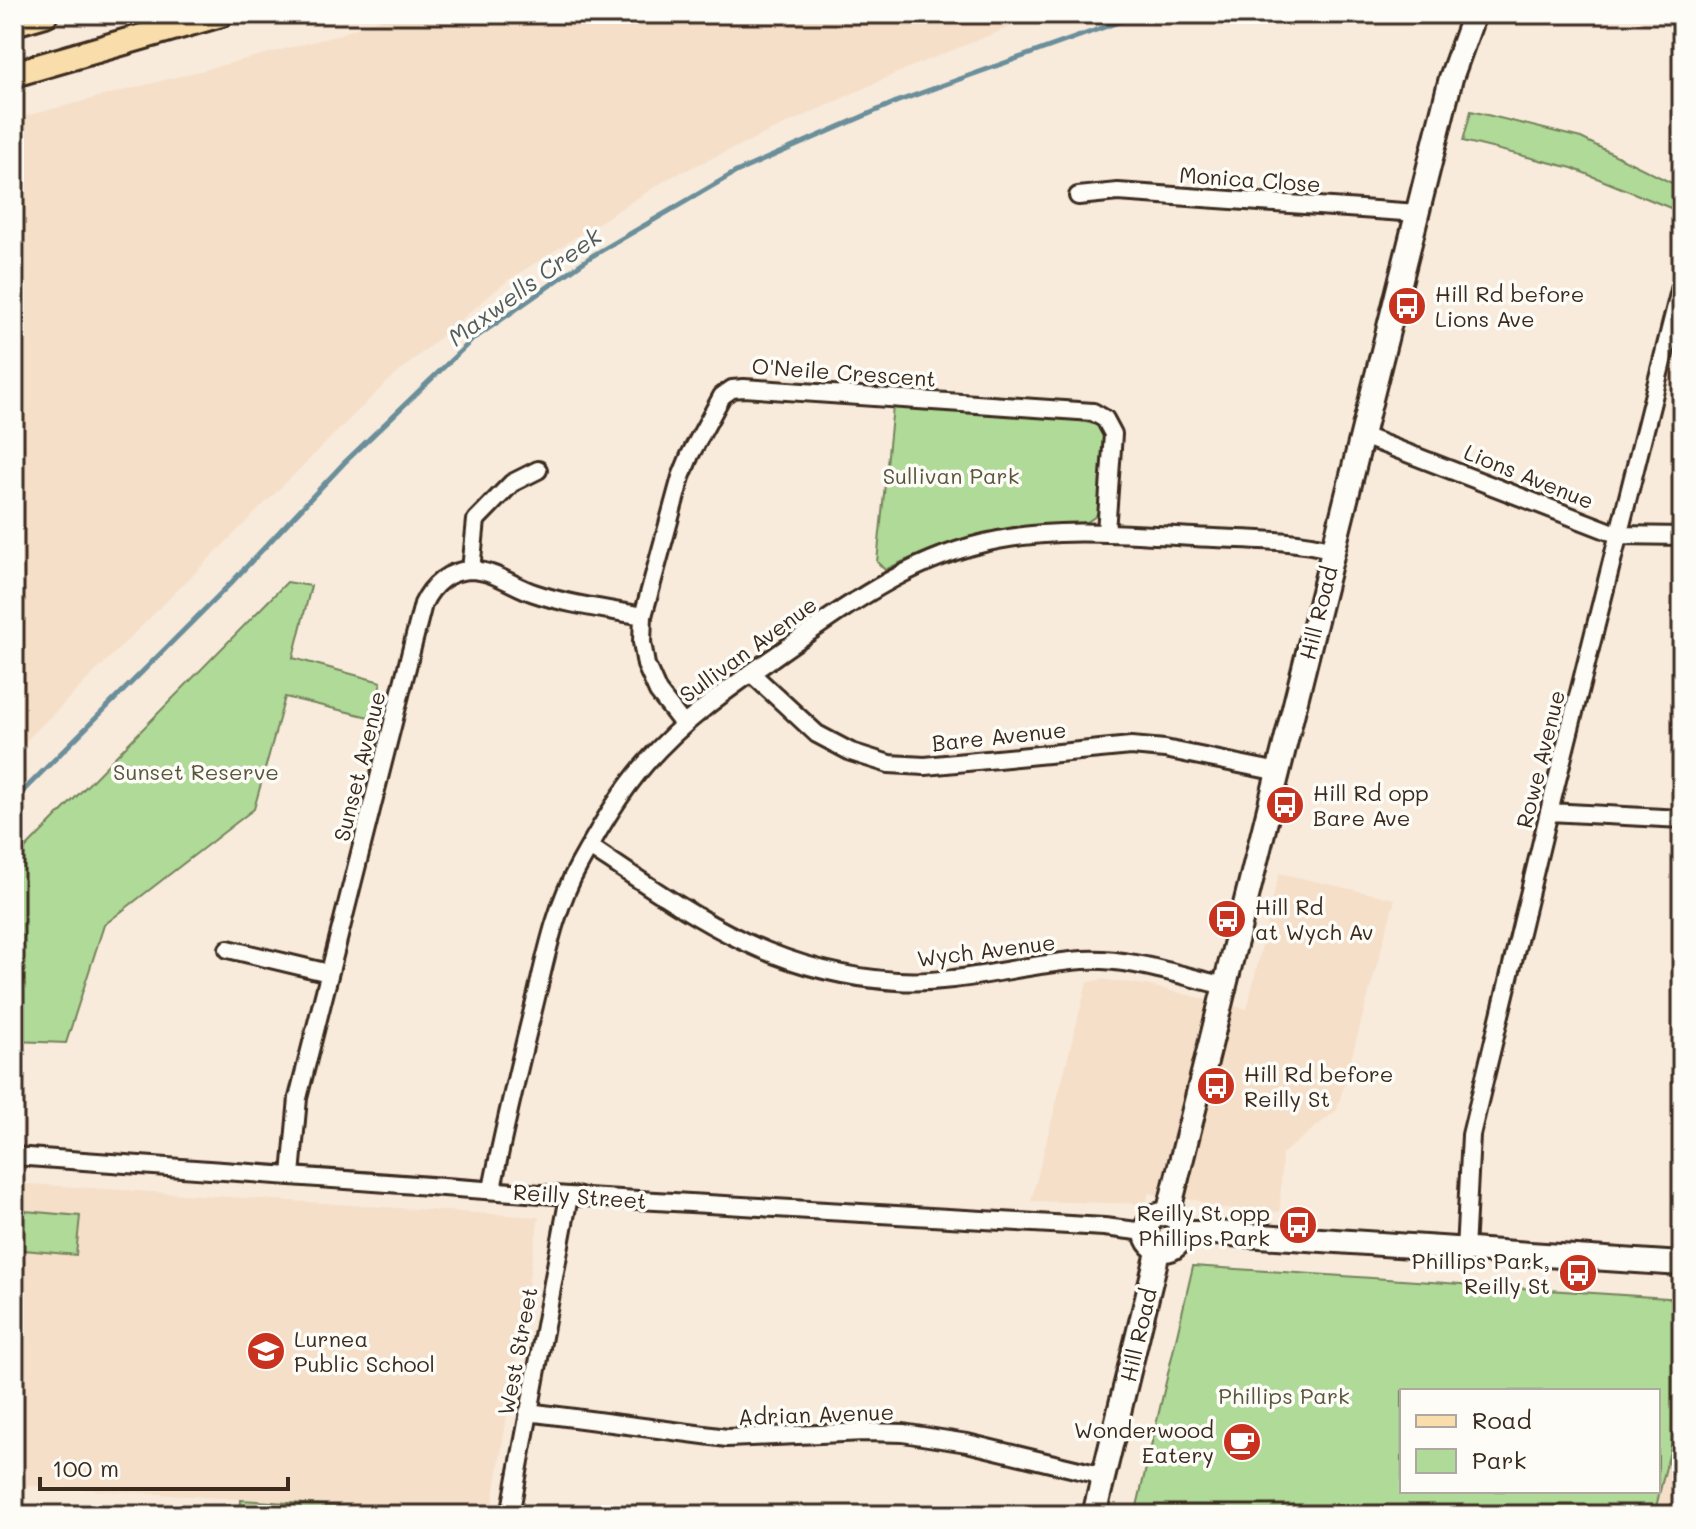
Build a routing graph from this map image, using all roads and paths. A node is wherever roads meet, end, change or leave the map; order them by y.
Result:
1 (45, 14) edge
2 (221, 14) edge
3 (1474, 14) edge
4 (14, 23) edge
5 (14, 74) edge
6 (1078, 196) dead end
7 (1418, 213) junction
8 (1682, 282) edge
9 (1363, 436) junction
10 (538, 470) dead end
11 (1106, 532) junction
12 (1619, 535) junction
13 (1682, 536) edge
14 (1334, 550) junction
15 (471, 570) junction
16 (643, 616) junction
17 (751, 673) junction
18 (683, 724) junction
19 (1279, 772) junction
20 (1549, 812) junction
21 (1682, 819) edge
22 (590, 847) junction
23 (228, 949) dead end
24 (329, 973) junction
25 (1226, 986) junction
26 (14, 1156) edge
27 (291, 1175) junction
28 (492, 1189) junction
29 (569, 1196) junction
30 (1168, 1214) junction
31 (1182, 1233) junction
32 (1152, 1240) junction
33 (1465, 1251) junction
34 (1682, 1264) edge
35 (528, 1412) junction
36 (1104, 1476) junction
37 (510, 1515) edge
38 (1094, 1515) edge

1 - 4 main road
2 - 5 main road
3 - 7 main road, Hill Road
6 - 7 street, Monica Close
7 - 9 main road, Hill Road
8 - 12 street, Rowe Avenue
9 - 12 street, Lions Avenue
9 - 14 main road, Hill Road
10 - 15 street
11 - 14 street, Sullivan Avenue
11 - 16 street, O'Neile Crescent
11 - 17 street, Sullivan Avenue
12 - 13 street, Lions Avenue
12 - 20 street, Rowe Avenue
14 - 19 main road, Hill Road
15 - 16 street
15 - 24 street, Sunset Avenue
16 - 18 street, O'Neile Crescent
17 - 18 street, Sullivan Avenue
17 - 19 street, Bare Avenue
18 - 22 street, Sullivan Avenue
19 - 25 main road, Hill Road
20 - 21 street
20 - 33 street, Rowe Avenue
22 - 25 street, Wych Avenue
22 - 28 street, Sullivan Avenue
23 - 24 street
24 - 27 street, Sunset Avenue
25 - 30 main road, Hill Road
26 - 27 street, Reilly Street
27 - 28 street, Reilly Street
28 - 29 street, Reilly Street
29 - 32 street, Reilly Street
29 - 35 street, West Street
30 - 31 main road
30 - 32 main road
31 - 32 main road
31 - 33 main road
32 - 36 main road, Hill Road
33 - 34 main road
35 - 36 street, Adrian Avenue
35 - 37 street, West Street
36 - 38 main road, Hill Road

